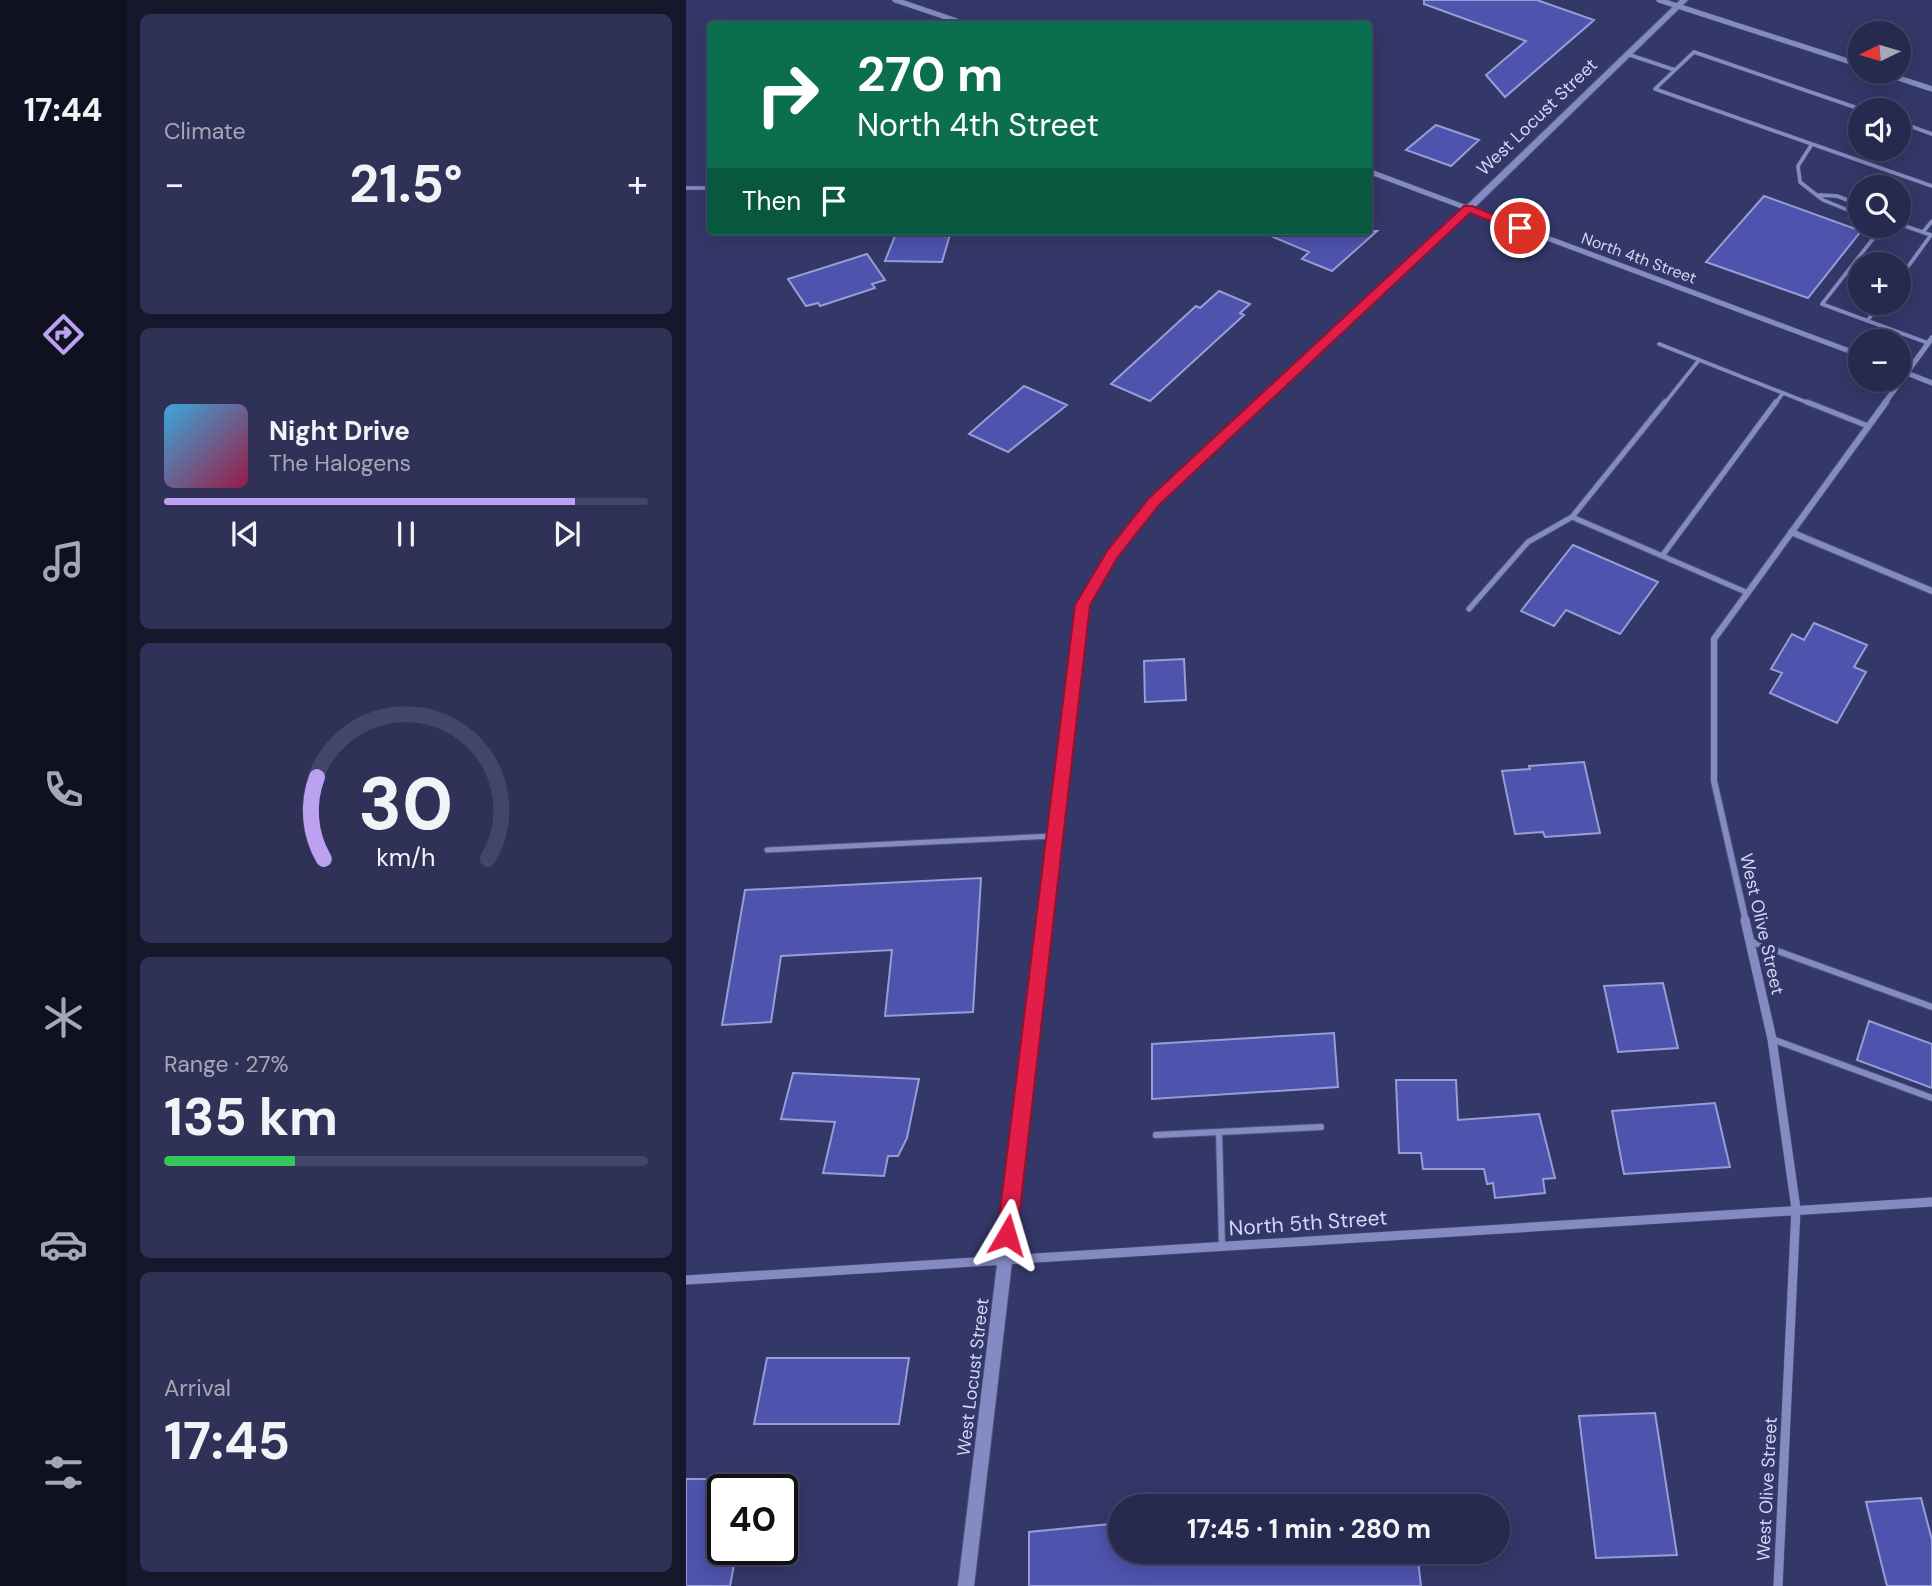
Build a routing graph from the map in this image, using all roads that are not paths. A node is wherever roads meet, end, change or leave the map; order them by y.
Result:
1 (895, 0) edge
2 (1659, 0) edge
3 (1681, 3) edge
4 (957, 21) edge
5 (1627, 54) junction
6 (1848, 61) edge
7 (1675, 70) junction
8 (1911, 82) edge
9 (1932, 89) edge
10 (1848, 105) edge
11 (1911, 126) edge
12 (1932, 134) edge
13 (1812, 144) junction
14 (1372, 173) edge
15 (1932, 186) edge
16 (686, 188) edge
17 (707, 188) edge
18 (1817, 195) junction
19 (1848, 200) edge
20 (1468, 209) junction
21 (1848, 210) edge
22 (1932, 221) edge
23 (1911, 228) edge
24 (1923, 232) junction
25 (1874, 238) edge
26 (1911, 262) edge
27 (1872, 315) edge
28 (1867, 321) junction
29 (1930, 341) edge
30 (1659, 344) dead end
31 (1848, 351) edge
32 (1699, 360) junction
33 (1911, 369) edge
34 (1911, 374) edge
35 (1932, 383) edge
36 (1894, 392) edge
37 (1783, 393) junction
38 (1868, 426) junction
39 (1572, 517) junction
40 (1791, 532) junction
41 (1662, 556) junction
42 (1932, 591) edge
43 (1748, 593) junction
44 (1469, 608) dead end
45 (1055, 836) junction
46 (767, 850) dead end
47 (1750, 941) junction
48 (1932, 1007) edge
49 (1772, 1039) junction
50 (1932, 1098) edge
51 (1321, 1127) dead end
52 (1219, 1132) junction
53 (1156, 1135) dead end
54 (1932, 1202) edge
55 (1796, 1209) junction
56 (1222, 1246) junction
57 (1004, 1261) junction
58 (686, 1280) edge
59 (966, 1586) edge
60 (1778, 1586) edge

1 - 4 street
2 - 3 street
3 - 5 street, West Locust Street
3 - 6 street
5 - 7 lane
5 - 20 street, West Locust Street
7 - 10 lane
7 - 13 lane
8 - 9 street
11 - 12 lane
13 - 15 lane
13 - 18 lane
14 - 20 street, North 4th Street
16 - 17 lane
18 - 19 lane
18 - 21 lane
20 - 31 street, North 4th Street
20 - 45 street, West Locust Street
22 - 24 lane
23 - 24 lane
24 - 26 lane
25 - 28 lane
27 - 28 lane
28 - 29 lane
29 - 33 street, West Olive Street
30 - 32 lane
32 - 37 lane
32 - 39 lane
34 - 35 street
36 - 38 street, West Olive Street
37 - 38 lane
37 - 41 lane
38 - 40 street, West Olive Street
39 - 41 lane
39 - 44 lane
40 - 42 street
40 - 43 street, West Olive Street
41 - 43 lane
43 - 47 street, West Olive Street
45 - 46 lane
45 - 57 street, West Locust Street
47 - 48 lane
47 - 49 street, West Olive Street
49 - 50 lane
49 - 55 street, West Olive Street
51 - 52 lane
52 - 53 lane
52 - 56 lane
54 - 55 street, North 5th Street
55 - 56 street, North 5th Street
55 - 60 street, West Olive Street
56 - 57 street, North 5th Street
57 - 58 street, North 5th Street
57 - 59 street, West Locust Street

